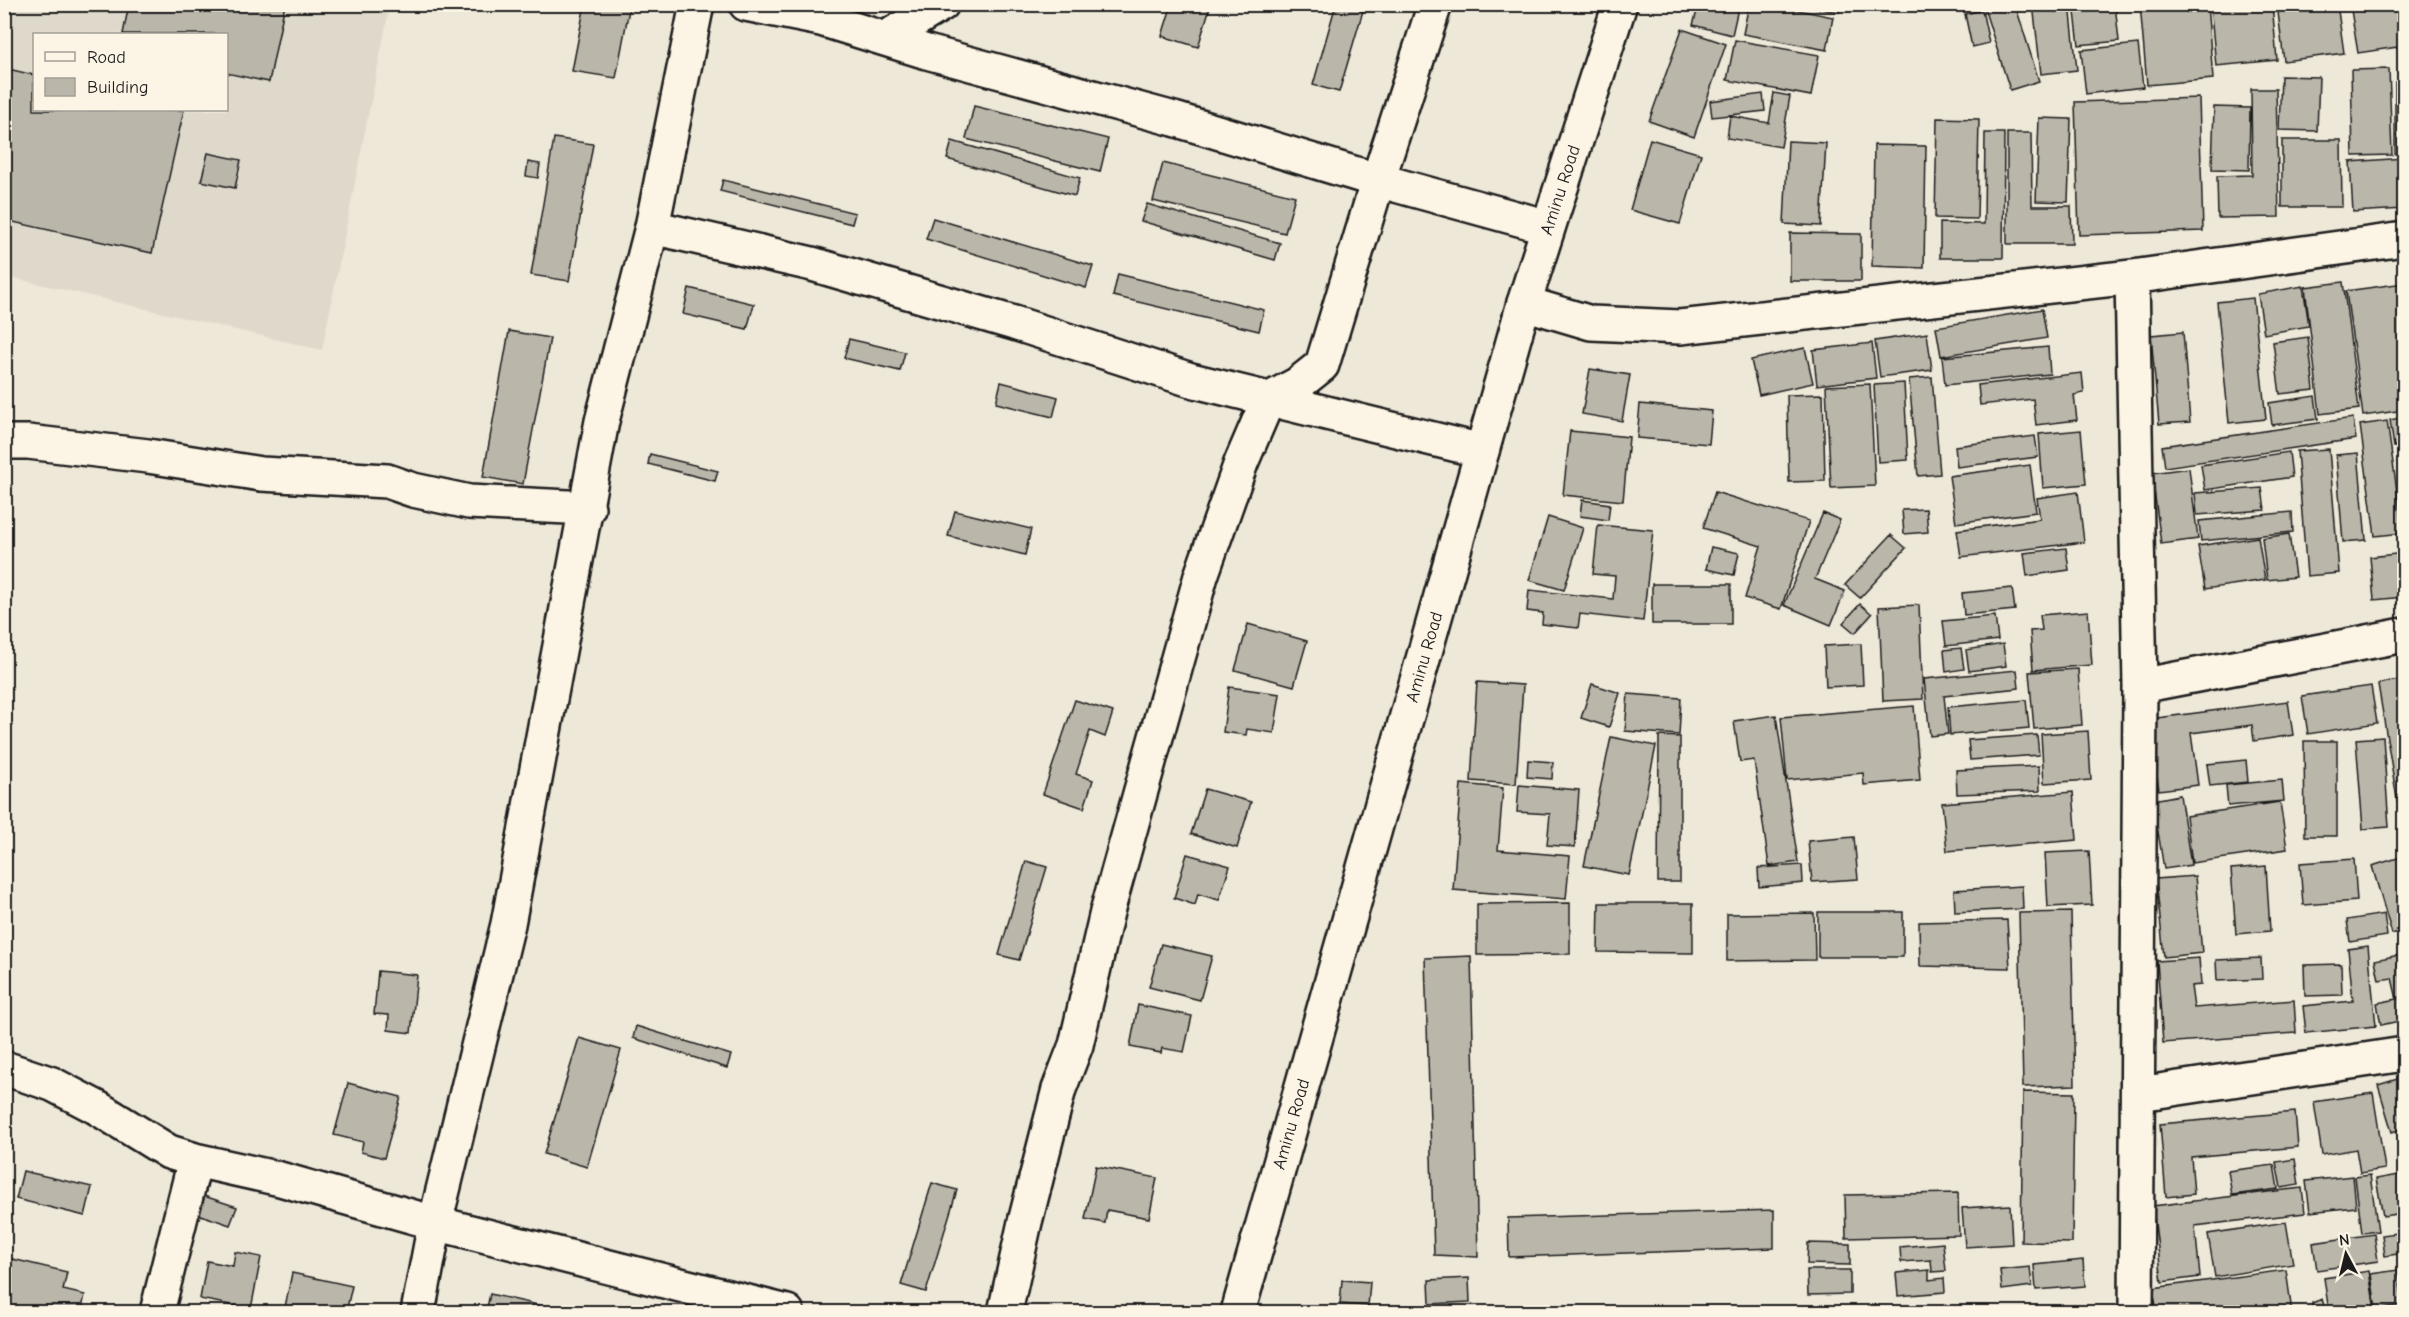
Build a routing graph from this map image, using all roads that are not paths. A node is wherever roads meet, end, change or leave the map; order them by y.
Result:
1 (697, 4) edge
2 (746, 4) edge
3 (942, 4) edge
4 (1435, 4) edge
5 (1620, 4) edge
6 (886, 38) junction
7 (1378, 180) junction
8 (652, 227) junction
9 (1548, 227) junction
10 (2404, 239) edge
11 (2132, 277) junction
12 (1524, 303) junction
13 (1268, 399) junction
14 (4, 442) edge
15 (1482, 451) junction
16 (588, 508) junction
17 (2404, 635) edge
18 (2140, 686) junction
19 (2404, 1054) edge
20 (4, 1068) edge
21 (2139, 1094) junction
22 (195, 1160) junction
23 (435, 1223) junction
24 (157, 1312) edge
25 (417, 1312) edge
26 (787, 1312) edge
27 (1005, 1312) edge
28 (1238, 1312) edge
29 (2136, 1312) edge

1 - 8 street
2 - 6 street
3 - 6 street
4 - 7 street
5 - 9 street, Aminu Road
6 - 7 street
7 - 9 street
7 - 13 street
8 - 13 street
8 - 16 street
9 - 12 street, Aminu Road
10 - 11 street
11 - 12 street
11 - 18 street
12 - 15 street, Aminu Road
13 - 15 street
13 - 27 street
14 - 16 street
15 - 28 street, Aminu Road
16 - 23 street
17 - 18 street
18 - 21 street
19 - 21 street
20 - 22 street
21 - 29 street
22 - 23 street
22 - 24 street
23 - 25 street
23 - 26 street

